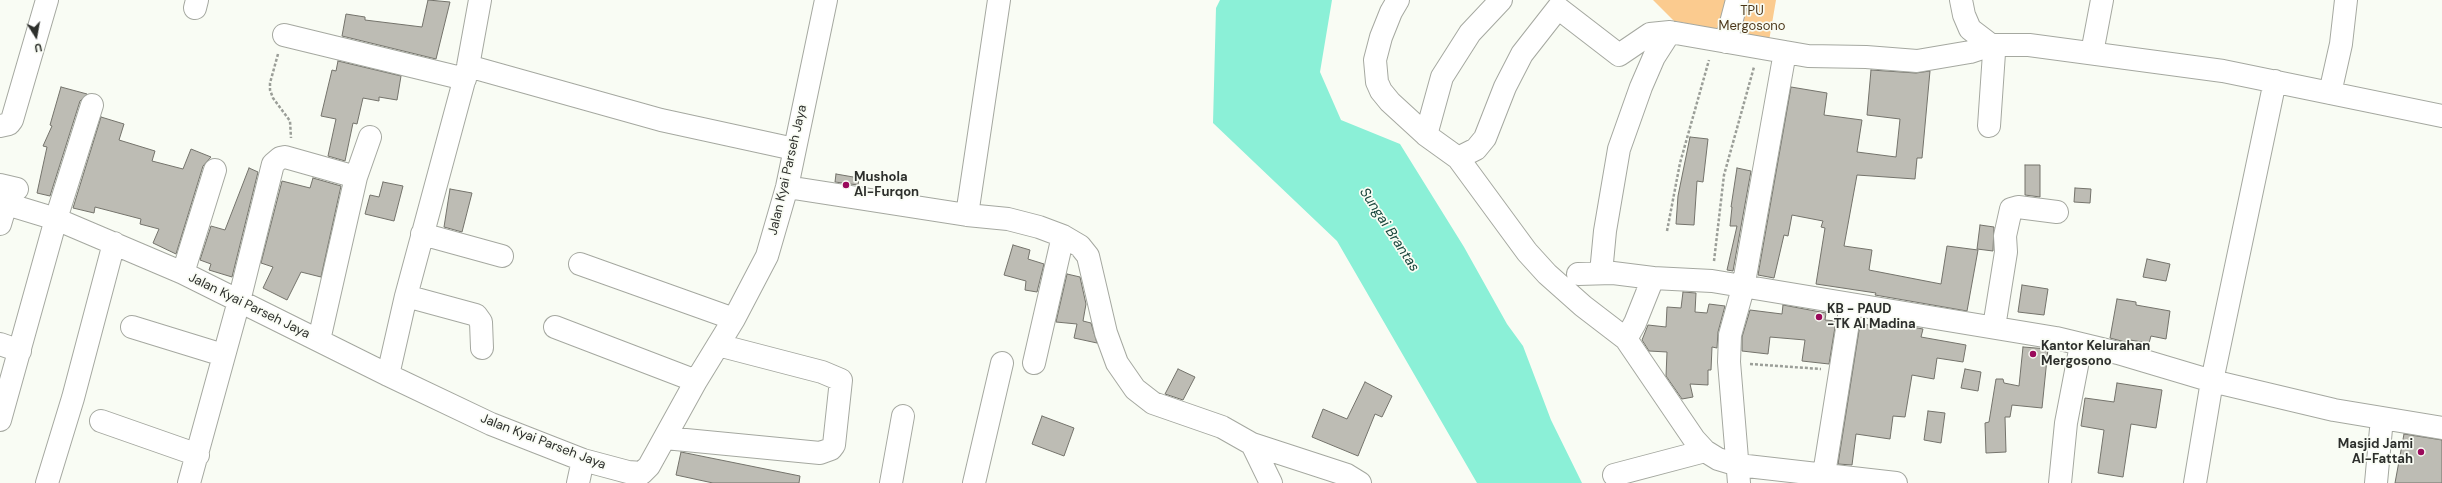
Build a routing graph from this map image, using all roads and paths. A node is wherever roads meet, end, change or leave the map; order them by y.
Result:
1 (47, 0) edge
2 (480, 0) edge
3 (826, 0) edge
4 (999, 0) edge
5 (1398, 0) edge
6 (1501, 0) edge
7 (1736, 0) edge
8 (1961, 0) edge
9 (2102, 0) edge
10 (2346, 0) edge
11 (1562, 4) edge
12 (1670, 32) junction
13 (284, 35) joint
14 (1721, 41) junction
15 (1991, 45) junction
16 (1760, 47) junction
17 (1785, 52) junction
18 (2092, 53) junction
19 (466, 72) junction
20 (2275, 81) junction
21 (2330, 93) junction
22 (92, 105) dead end
23 (2442, 116) edge
24 (0, 126) edge
25 (1989, 126) dead end
26 (1426, 135) junction
27 (370, 137) dead end
28 (794, 149) junction
29 (285, 157) junction
30 (1458, 158) junction
31 (215, 170) dead end
32 (356, 177) junction
33 (787, 187) junction
34 (5, 201) edge
35 (2057, 212) dead end
36 (967, 215) junction
37 (56, 219) junction
38 (1667, 231) dead end
39 (422, 234) junction
40 (1063, 236) junction
41 (114, 243) junction
42 (502, 256) dead end
43 (580, 264) dead end
44 (183, 273) junction
45 (1601, 273) junction
46 (1578, 274) dead end
47 (1653, 278) junction
48 (1712, 281) junction
49 (1743, 288) junction
50 (406, 296) junction
51 (239, 301) junction
52 (1850, 304) junction
53 (734, 319) junction
54 (132, 326) dead end
55 (555, 327) dead end
56 (1994, 327) junction
57 (1626, 339) junction
58 (318, 340) junction
59 (0, 344) edge
60 (718, 344) junction
61 (2081, 345) junction
62 (482, 348) dead end
63 (20, 351) junction
64 (223, 355) junction
65 (1729, 362) junction
66 (1002, 363) dead end
67 (1034, 363) dead end
68 (1839, 370) junction
69 (388, 375) junction
70 (696, 381) junction
71 (2212, 381) junction
72 (903, 416) dead end
73 (2382, 418) junction
74 (0, 420) edge
75 (101, 421) dead end
76 (2442, 428) edge
77 (665, 438) junction
78 (1252, 444) junction
79 (1705, 451) junction
80 (198, 456) junction
81 (583, 460) junction
82 (1738, 474) edge
83 (1824, 474) junction
84 (607, 475) edge
85 (1614, 475) dead end
86 (47, 483) edge
87 (189, 483) edge
88 (578, 483) edge
89 (891, 483) edge
90 (974, 483) edge
91 (1270, 483) edge
92 (1360, 483) edge
93 (1896, 483) edge
94 (2060, 483) edge
95 (2195, 483) edge
96 (2376, 483) edge

1 - 24 street
2 - 19 street
3 - 28 street, Jalan Kyai Parseh Jaya
4 - 36 street
5 - 26 street
6 - 26 street
7 - 14 street
8 - 15 street
9 - 18 street
10 - 21 street
11 - 12 street
11 - 30 street
12 - 14 street
12 - 45 street
13 - 19 street
13 - 29 path
14 - 16 street
14 - 38 path
15 - 17 street
15 - 18 street
15 - 25 street
16 - 17 street
16 - 48 path
17 - 49 street
18 - 20 street
19 - 28 street
19 - 39 street
20 - 21 street
20 - 71 street
21 - 23 street
22 - 37 street
26 - 30 street
27 - 32 street
28 - 33 street, Jalan Kyai Parseh Jaya
29 - 32 street
29 - 51 street
30 - 57 street
31 - 44 street
32 - 58 street
33 - 36 street
33 - 53 street, Jalan Kyai Parseh Jaya
34 - 37 street, Jalan Kyai Parseh Jaya
35 - 56 street
36 - 40 street
37 - 41 street, Jalan Kyai Parseh Jaya
37 - 63 street
39 - 42 street
39 - 50 street
40 - 67 street
40 - 78 street
41 - 44 street, Jalan Kyai Parseh Jaya
41 - 86 street
43 - 53 street
44 - 51 street, Jalan Kyai Parseh Jaya
45 - 46 street
45 - 47 street
47 - 48 street
47 - 57 street
48 - 49 street
49 - 52 street
49 - 65 street
50 - 62 street
50 - 69 street
51 - 58 street, Jalan Kyai Parseh Jaya
51 - 64 street
52 - 56 street
52 - 68 street
53 - 60 street, Jalan Kyai Parseh Jaya
54 - 64 street
55 - 70 street
56 - 61 street
57 - 79 street
58 - 69 street, Jalan Kyai Parseh Jaya
59 - 63 street
60 - 70 street, Jalan Kyai Parseh Jaya
60 - 77 street
61 - 71 street
61 - 94 street
63 - 74 street
64 - 80 street
65 - 68 path
65 - 82 street
66 - 90 street
68 - 83 street
69 - 81 street, Jalan Kyai Parseh Jaya
70 - 77 street, Jalan Kyai Parseh Jaya
71 - 73 street
71 - 95 street
72 - 89 street
73 - 76 street
73 - 96 street
75 - 80 street
77 - 84 street, Jalan Kyai Parseh Jaya
78 - 91 street
78 - 92 street
79 - 82 street
79 - 85 street
80 - 87 street
81 - 84 street, Jalan Kyai Parseh Jaya
81 - 88 street
82 - 83 street
83 - 93 street

